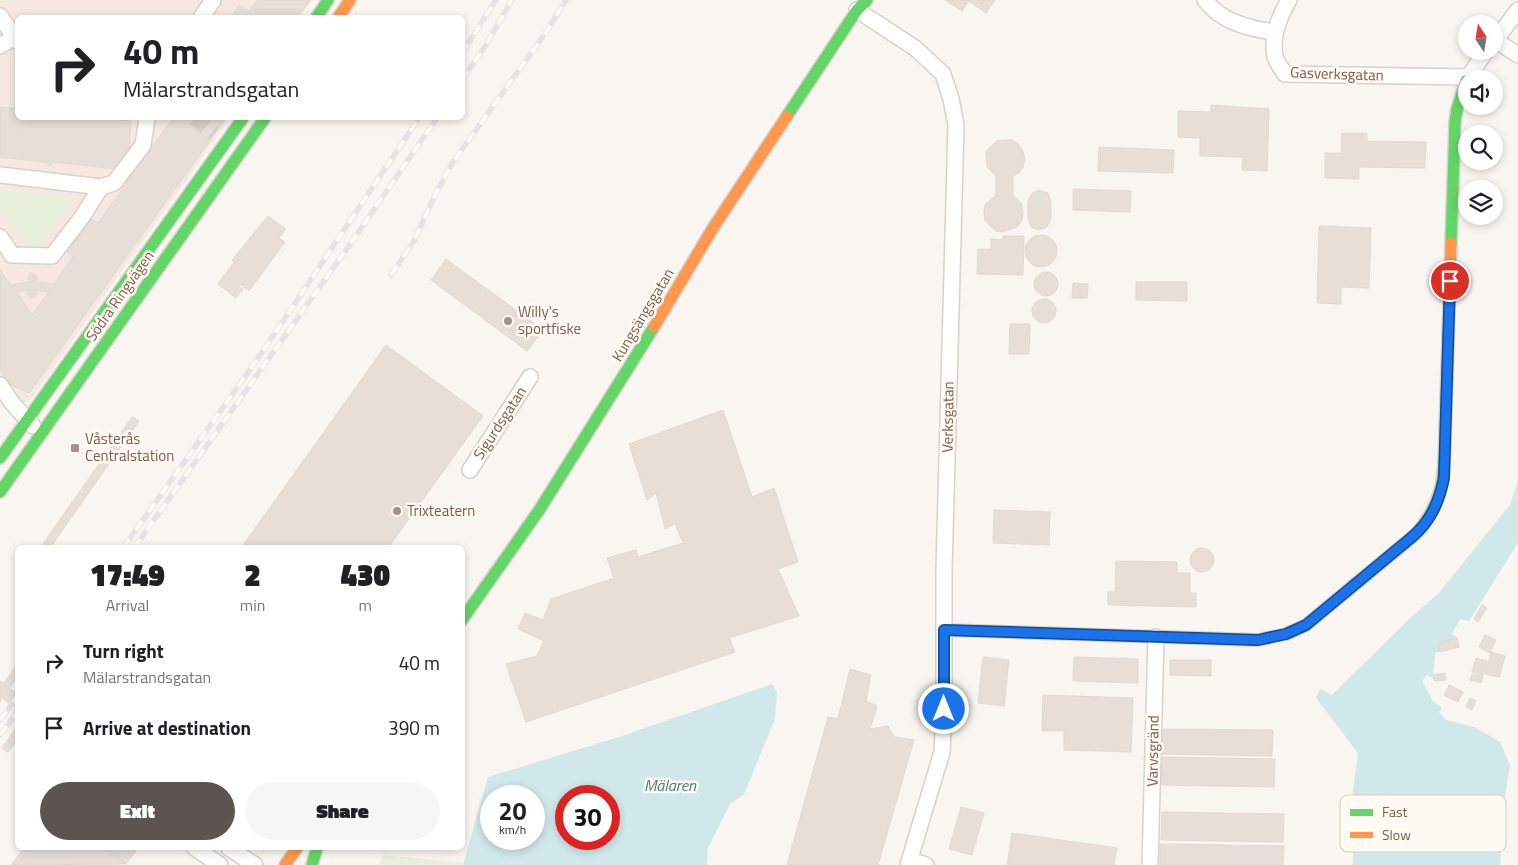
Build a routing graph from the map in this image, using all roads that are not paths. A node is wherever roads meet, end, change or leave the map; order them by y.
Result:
1 (213, 0) edge
2 (328, 0) edge
3 (350, 0) edge
4 (1205, 0) edge
5 (1289, 0) edge
6 (861, 3) edge
7 (841, 10) dead end
8 (1518, 10) edge
9 (203, 15) edge
10 (318, 15) edge
11 (340, 15) edge
12 (0, 16) edge
13 (847, 25) junction
14 (1503, 30) edge
15 (1275, 32) junction
16 (15, 38) edge
17 (15, 39) edge
18 (0, 46) edge
19 (1503, 49) edge
20 (1518, 55) edge
21 (1458, 79) edge
22 (1458, 106) edge
23 (147, 120) edge
24 (241, 120) edge
25 (264, 120) edge
26 (220, 138) junction
27 (241, 151) junction
28 (0, 175) edge
29 (101, 187) junction
30 (0, 237) edge
31 (530, 377) dead end
32 (0, 385) edge
33 (27, 420) junction
34 (41, 433) junction
35 (0, 458) edge
36 (470, 470) dead end
37 (0, 492) edge
38 (465, 616) edge
39 (944, 630) junction
40 (1156, 637) junction
41 (198, 850) edge
42 (232, 850) edge
43 (296, 850) edge
44 (316, 850) edge
45 (909, 863) edge
46 (220, 865) edge
47 (255, 865) edge
48 (285, 865) edge
49 (312, 865) edge
50 (926, 865) edge
51 (1150, 865) edge

1 - 9 street
2 - 10 main road
3 - 11 main road
4 - 15 street
5 - 15 street, Gasverksgatan
6 - 13 main road, Kungsängsgatan
6 - 39 street, Verksgatan
7 - 13 main road
8 - 14 street
12 - 16 street
13 - 38 main road, Kungsängsgatan
15 - 21 street, Gasverksgatan
17 - 18 street
19 - 20 street
22 - 40 main road
23 - 29 street
24 - 26 main road, Södra Ringvägen
25 - 27 main road, Södra Ringvägen
26 - 27 main road
26 - 33 main road, Södra Ringvägen
27 - 34 main road, Södra Ringvägen
28 - 29 street
29 - 30 street
31 - 36 street, Sigurdsgatan
32 - 33 street
33 - 34 street
33 - 35 main road, Södra Ringvägen
34 - 37 main road, Södra Ringvägen
39 - 40 main road
39 - 45 street, Verksgatan
40 - 51 street, Varvsgränd
41 - 46 street
42 - 47 street
43 - 48 main road
44 - 49 main road
45 - 50 street

